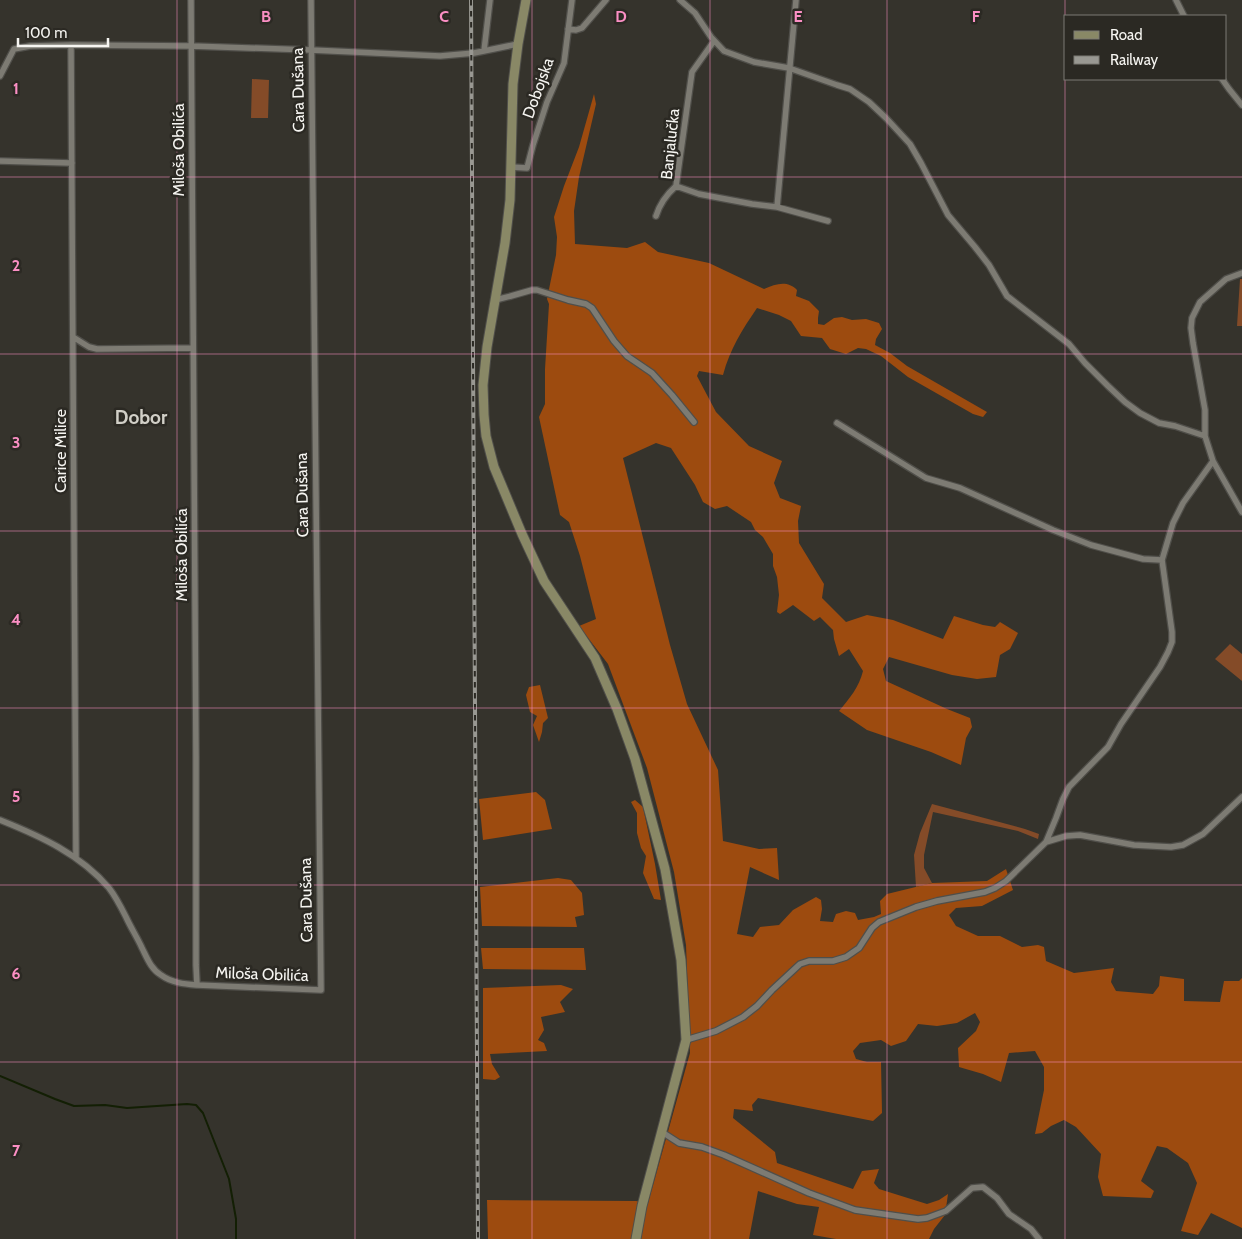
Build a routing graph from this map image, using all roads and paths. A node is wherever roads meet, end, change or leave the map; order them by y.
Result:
1 (191, 0) edge
2 (311, 0) edge
3 (490, 0) edge
4 (526, 0) edge
5 (572, 0) edge
6 (606, 0) edge
7 (680, 0) edge
8 (796, 0) edge
9 (1176, 0) edge
10 (1184, 15) edge
11 (568, 29) junction
12 (714, 40) junction
13 (518, 44) junction
14 (71, 45) junction
15 (191, 46) junction
16 (311, 50) junction
17 (484, 51) junction
18 (789, 68) junction
19 (0, 76) edge
20 (1223, 80) edge
21 (1242, 105) edge
22 (0, 162) edge
23 (72, 163) junction
24 (512, 167) junction
25 (676, 186) junction
26 (777, 207) junction
27 (656, 216) dead end
28 (828, 221) dead end
29 (1242, 273) edge
30 (495, 300) junction
31 (73, 337) junction
32 (193, 348) junction
33 (694, 422) dead end
34 (837, 424) dead end
35 (1205, 436) junction
36 (1214, 461) junction
37 (1206, 473) junction
38 (1221, 475) junction
39 (1242, 512) edge
40 (1162, 560) junction
41 (1242, 797) edge
42 (0, 820) edge
43 (1046, 842) junction
44 (76, 857) junction
45 (198, 985) junction
46 (321, 990) joint
47 (686, 1040) junction
48 (662, 1132) junction
49 (636, 1239) edge
50 (1039, 1239) edge

1 - 15 street, Miloša Obilića
2 - 16 street, Cara Dušana
3 - 17 street
4 - 13 main road
5 - 11 street, Dobojska
6 - 11 street
7 - 12 street
8 - 18 street
9 - 10 street
11 - 24 street, Dobojska
12 - 18 street
12 - 25 street, Banjalučka
13 - 17 street
13 - 24 main road
14 - 15 street
14 - 19 street
14 - 23 street, Carice Milice
15 - 16 street
15 - 32 street, Miloša Obilića
16 - 17 street
16 - 46 street, Cara Dušana
18 - 26 street
18 - 35 street
20 - 21 street
22 - 23 street
23 - 31 street, Carice Milice
24 - 30 main road
25 - 26 street, Banjalučka
25 - 27 street
26 - 28 street, Banjalučka
29 - 35 street
30 - 33 street
30 - 47 main road
31 - 32 street
31 - 44 street, Carice Milice
32 - 45 street, Miloša Obilića
34 - 40 street
35 - 36 street
36 - 37 street
36 - 38 street
37 - 38 street
37 - 40 street
38 - 39 street
40 - 43 street
41 - 43 street
42 - 44 street
43 - 47 street
44 - 45 street
45 - 46 street, Miloša Obilića
47 - 48 main road
48 - 49 main road
48 - 50 street

